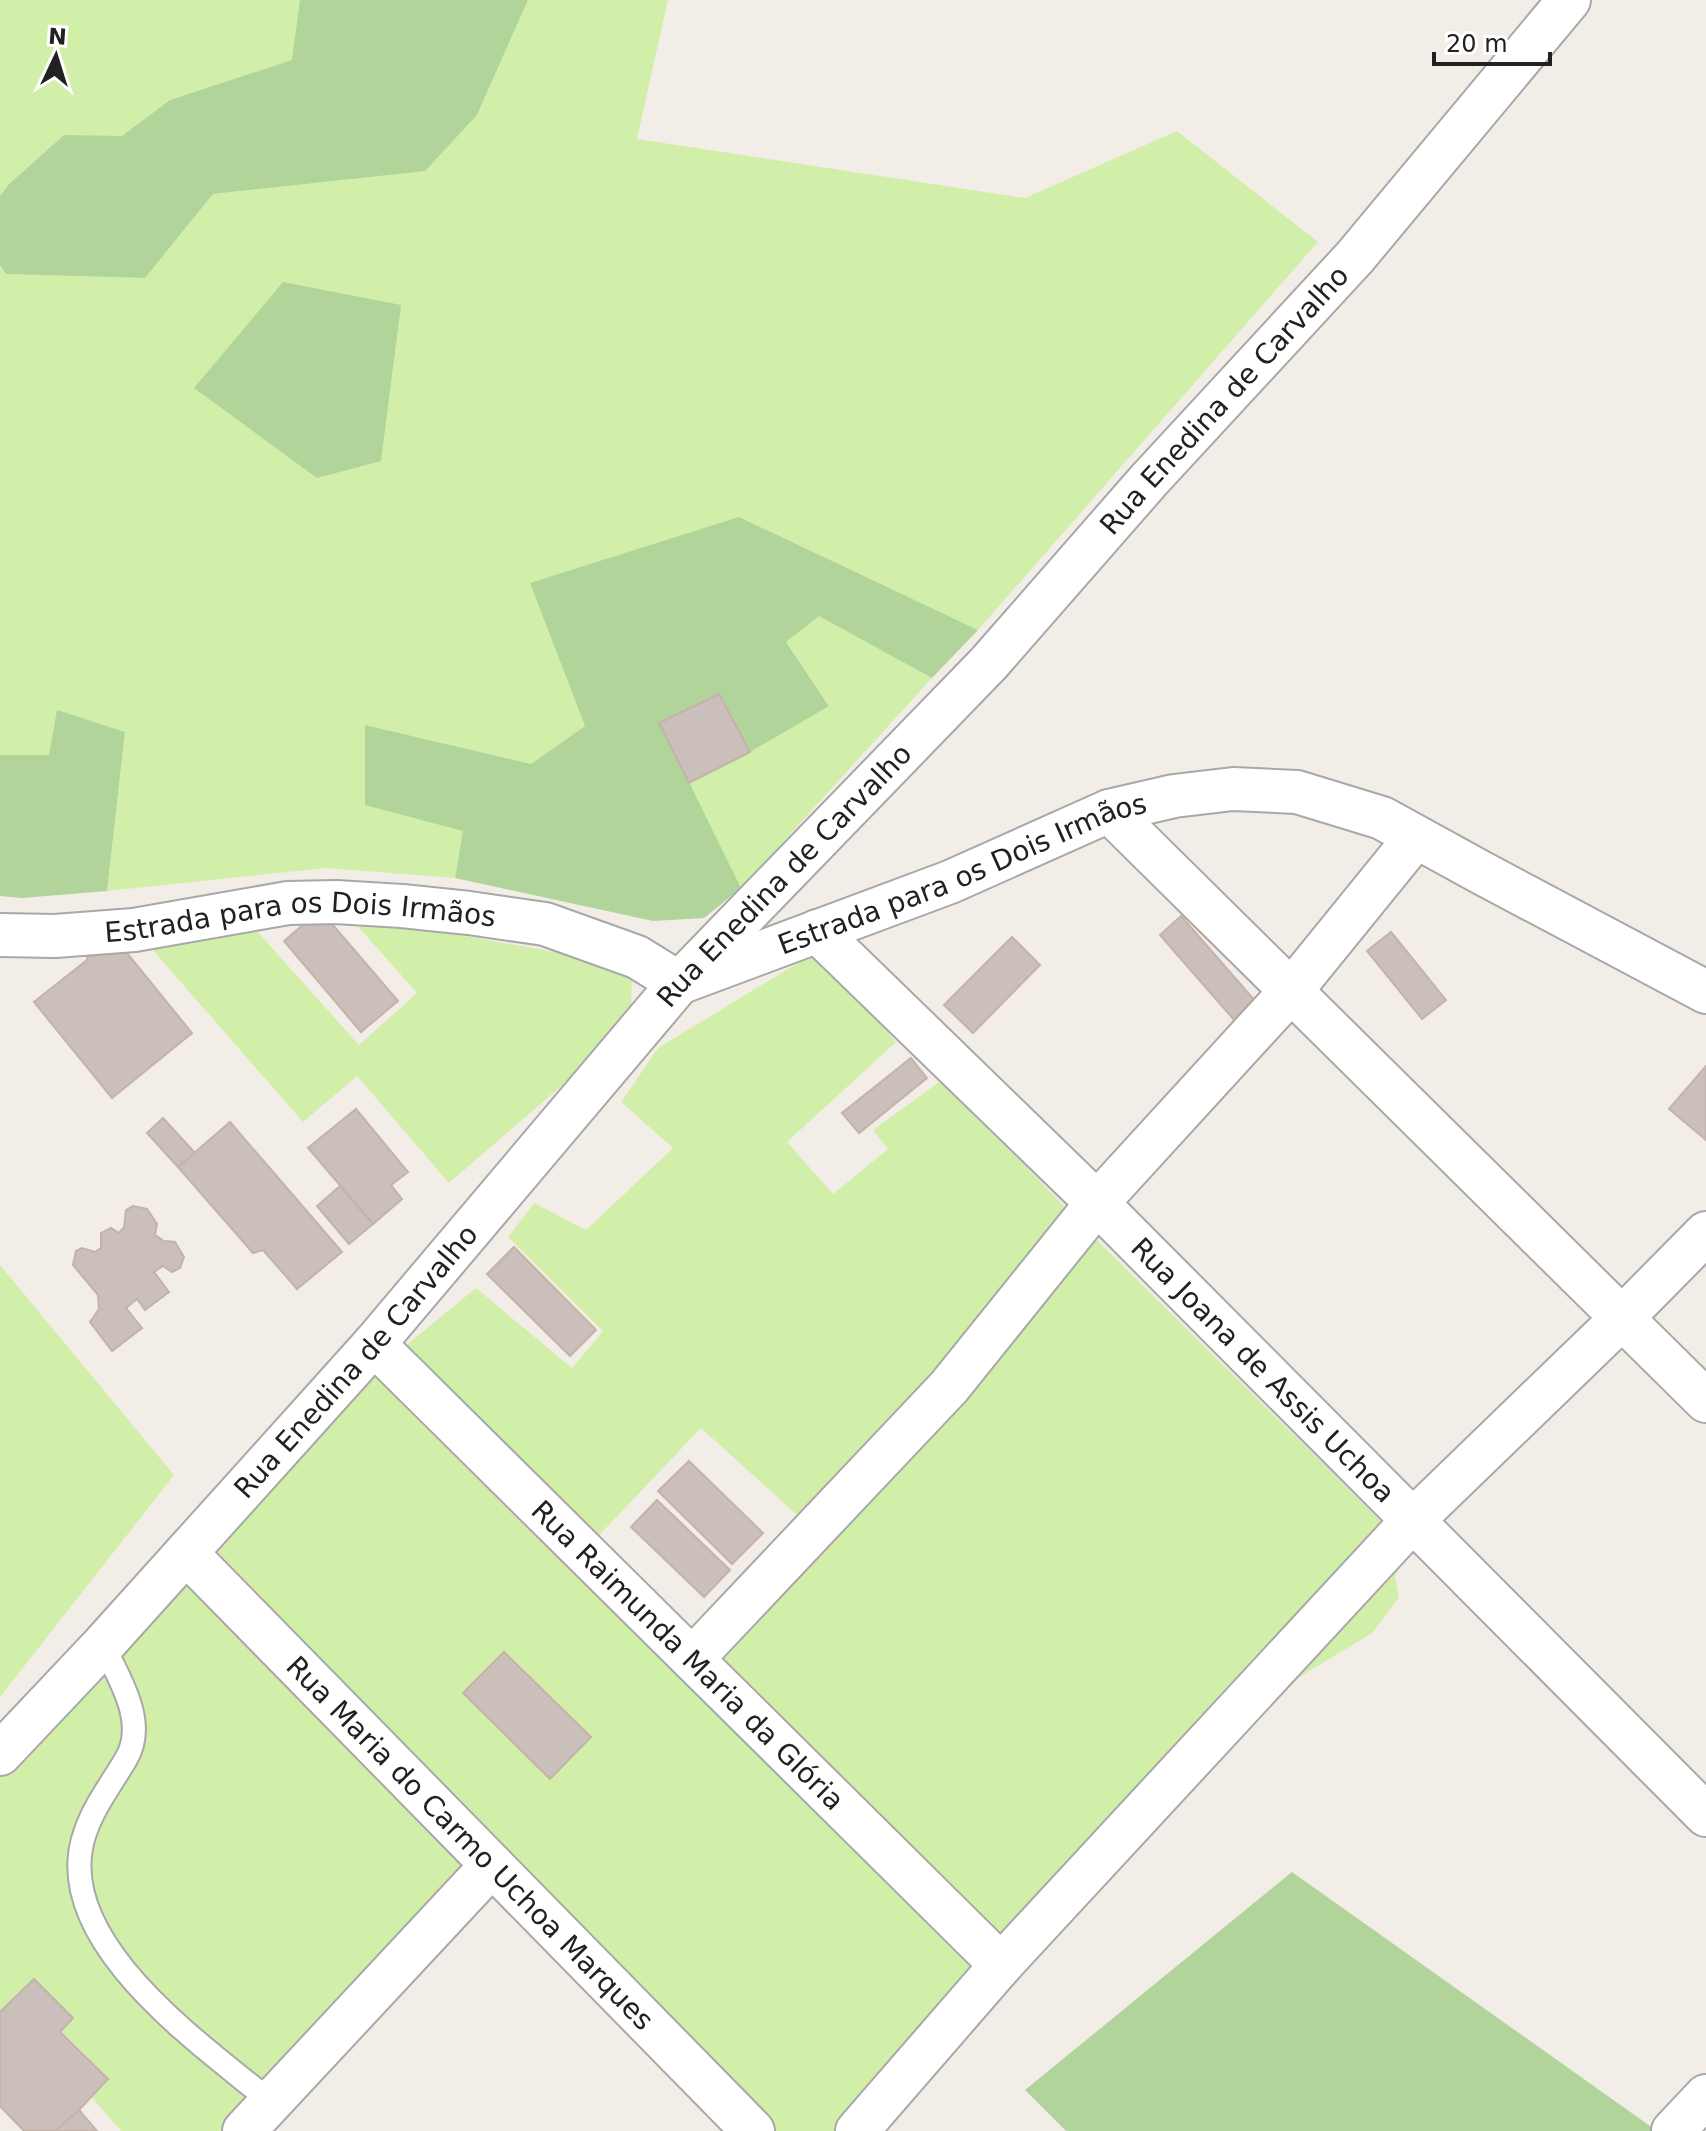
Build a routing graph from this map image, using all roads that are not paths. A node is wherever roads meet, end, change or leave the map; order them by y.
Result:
1 (1569, 0) edge
2 (1109, 811) junction
3 (1416, 837) junction
4 (817, 931) junction
5 (0, 935) edge
6 (679, 983) junction
7 (1291, 991) junction
8 (1706, 992) edge
9 (1097, 1203) junction
10 (1706, 1233) edge
11 (1621, 1319) junction
12 (374, 1344) junction
13 (1706, 1401) edge
14 (1412, 1521) junction
15 (186, 1553) junction
16 (103, 1645) junction
17 (692, 1659) junction
18 (0, 1754) edge
19 (1706, 1815) edge
20 (492, 1865) junction
21 (1001, 1965) junction
22 (1706, 2096) edge
23 (257, 2116) edge
24 (753, 2131) edge
25 (857, 2131) edge
26 (1673, 2131) edge

1 - 6 street, Rua Enedina de Carvalho
2 - 3 street, Estrada para os Dois Irmãos
2 - 4 street, Estrada para os Dois Irmãos
2 - 7 street
3 - 7 street
3 - 8 street, Estrada para os Dois Irmãos
4 - 6 street, Estrada para os Dois Irmãos
4 - 9 street, Rua Joana de Assis Uchoa
5 - 6 street, Estrada para os Dois Irmãos
6 - 12 street, Rua Enedina de Carvalho
7 - 9 street
7 - 11 street
9 - 14 street, Rua Joana de Assis Uchoa
9 - 17 street
10 - 11 street
11 - 13 street
11 - 14 street
12 - 15 street, Rua Enedina de Carvalho
12 - 17 street, Rua Raimunda Maria da Glória
14 - 19 street, Rua Joana de Assis Uchoa
14 - 21 street
15 - 16 street, Rua Enedina de Carvalho
15 - 20 street, Rua Maria do Carmo Uchoa Marques
16 - 18 street, Rua Enedina de Carvalho
16 - 23 lane
17 - 21 street, Rua Raimunda Maria da Glória
20 - 23 street
20 - 24 street, Rua Maria do Carmo Uchoa Marques
21 - 25 street
22 - 26 street

